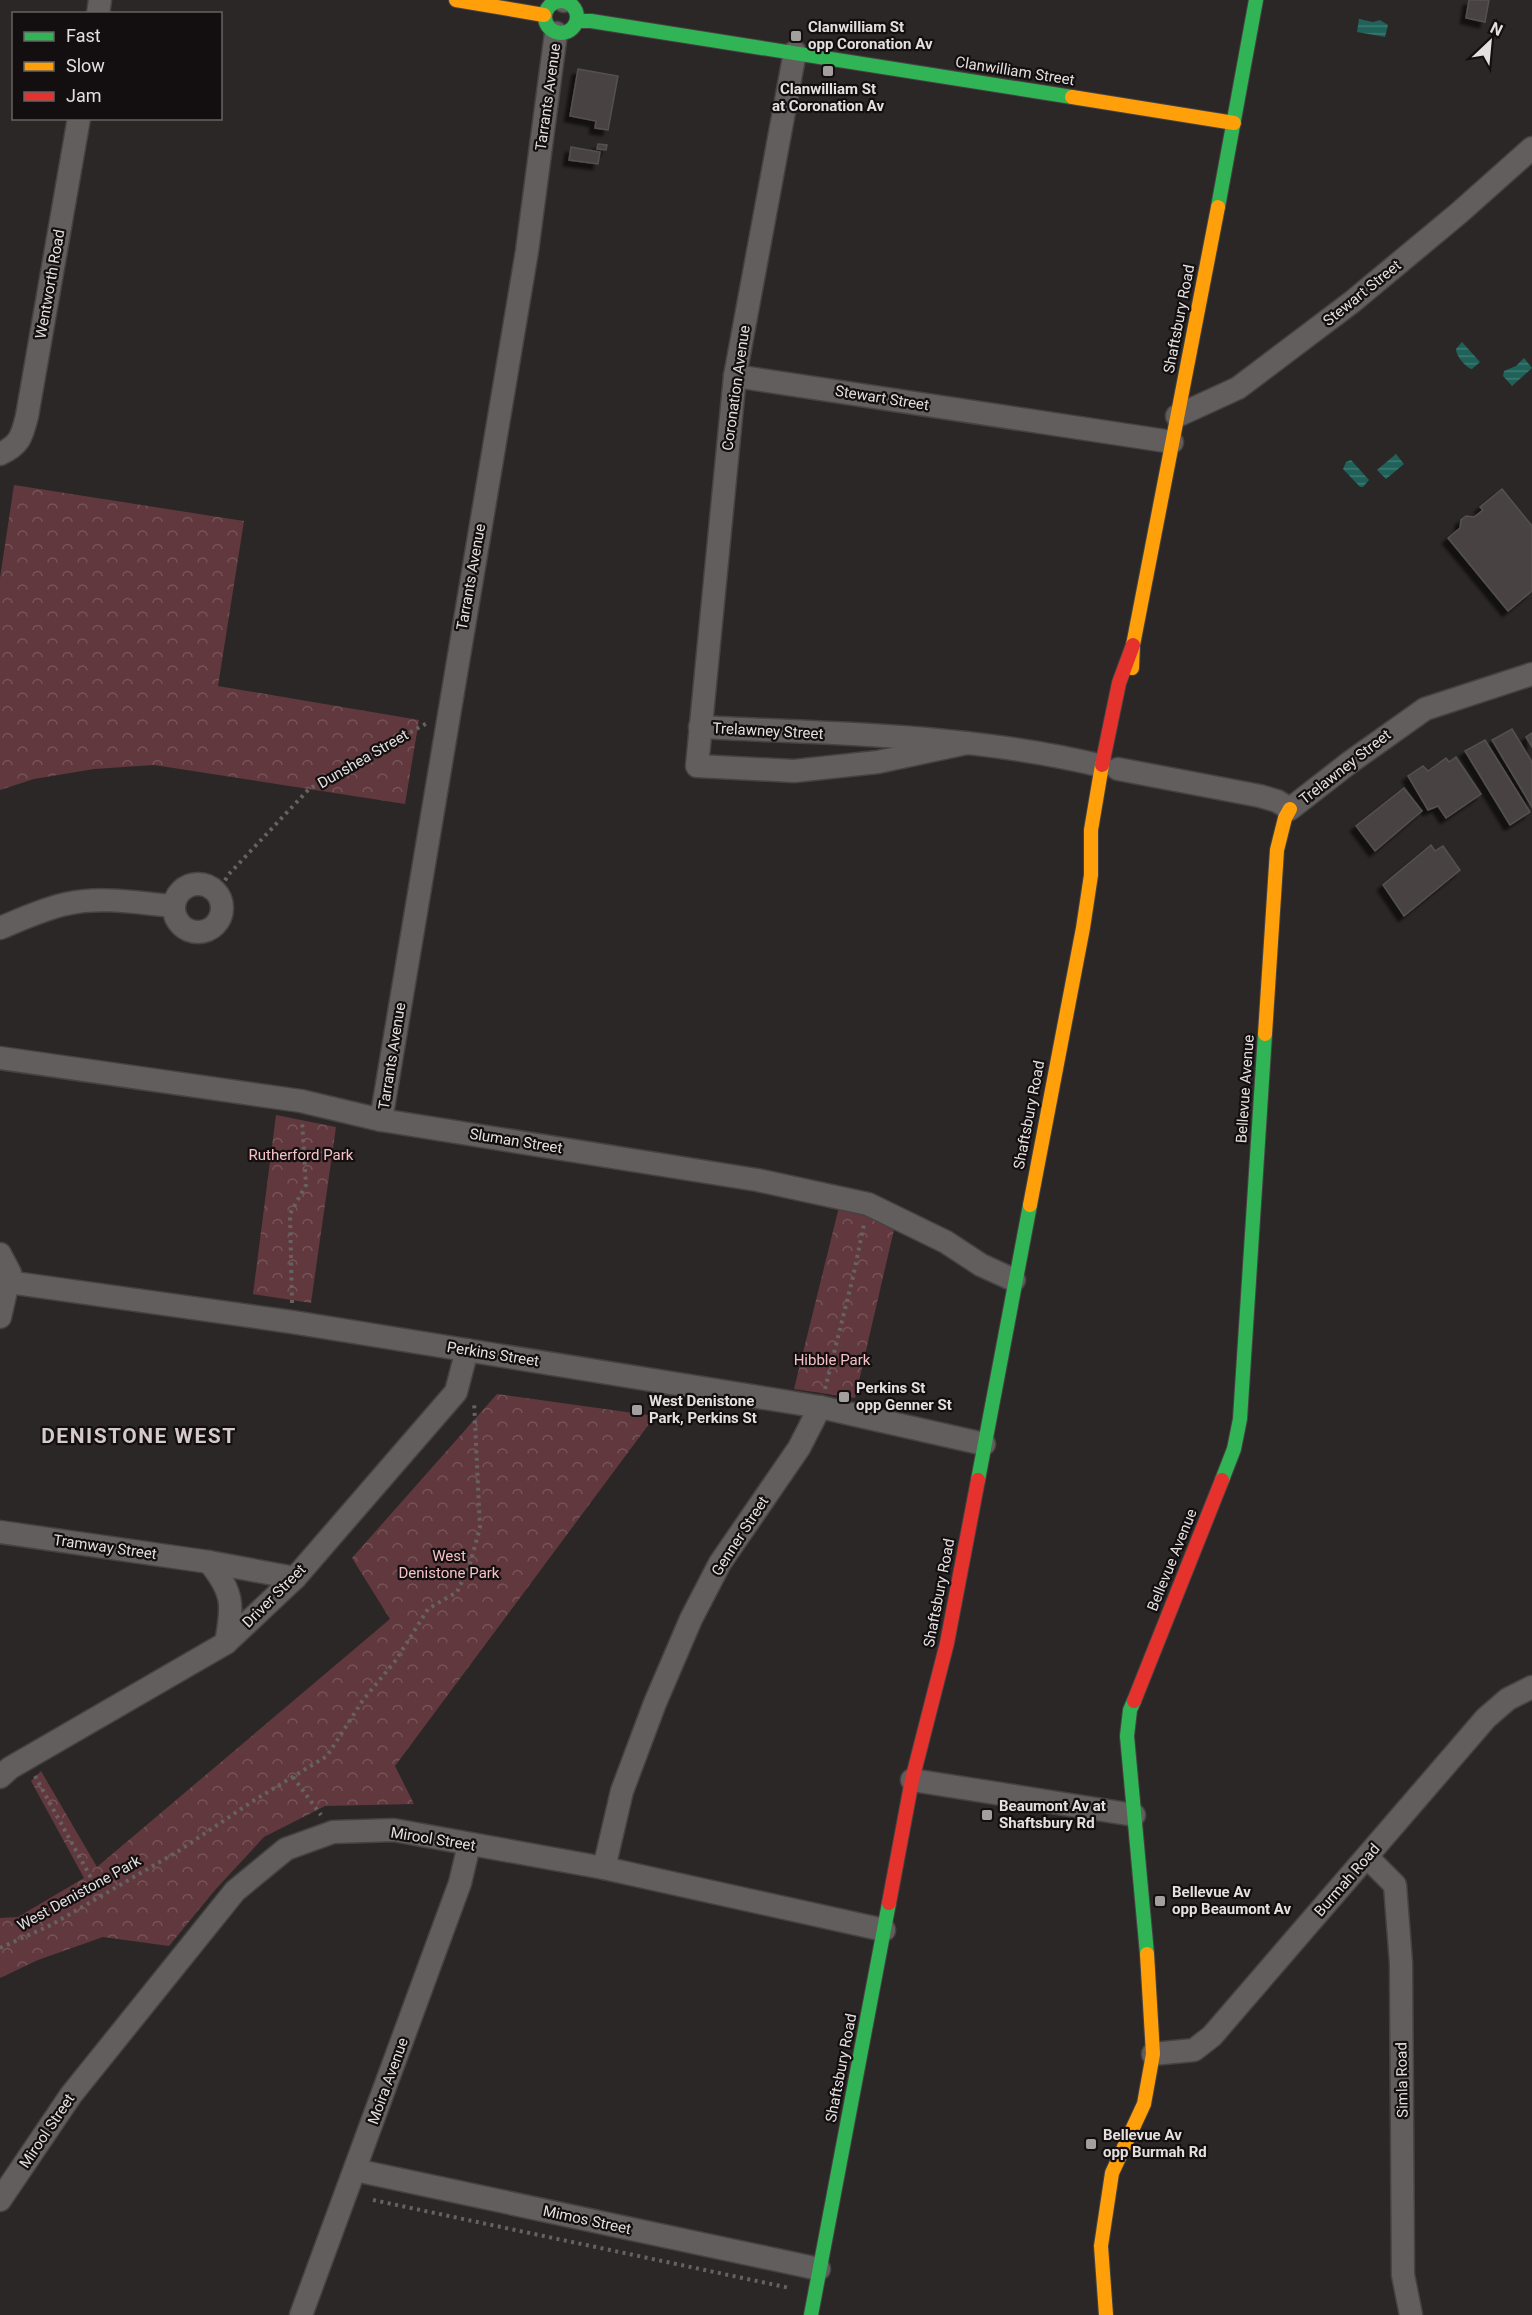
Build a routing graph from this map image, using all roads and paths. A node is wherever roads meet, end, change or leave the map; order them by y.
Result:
1 (456, 0) edge
2 (1256, 0) edge
3 (565, 1) edge
4 (577, 21) junction
5 (550, 24) junction
6 (795, 52) junction
7 (80, 120) edge
8 (1234, 123) junction
9 (1532, 148) edge
10 (735, 376) junction
11 (1177, 416) junction
12 (1172, 442) junction
13 (7, 450) edge
14 (1133, 645) junction
15 (1532, 674) edge
16 (446, 724) junction
17 (700, 727) junction
18 (1124, 727) dead end
19 (967, 743) junction
20 (1114, 768) junction
21 (1290, 809) junction
22 (1107, 829) dead end
23 (1091, 875) junction
24 (217, 893) junction
25 (173, 906) junction
26 (0, 927) edge
27 (0, 1058) edge
28 (302, 1101) junction
29 (381, 1120) junction
30 (868, 1204) junction
31 (0, 1254) edge
32 (1014, 1280) junction
33 (4, 1282) edge
34 (0, 1317) edge
35 (292, 1322) junction
36 (467, 1350) junction
37 (474, 1396) dead end
38 (820, 1407) junction
39 (984, 1444) junction
40 (0, 1532) edge
41 (209, 1562) junction
42 (295, 1578) junction
43 (226, 1643) junction
44 (1532, 1687) edge
45 (9, 1768) edge
46 (292, 1777) junction
47 (912, 1780) junction
48 (1134, 1815) junction
49 (333, 1832) junction
50 (469, 1845) junction
51 (1367, 1857) junction
52 (604, 1868) junction
53 (101, 1896) junction
54 (884, 1930) junction
55 (0, 1948) edge
56 (1154, 2054) junction
57 (355, 2170) junction
58 (0, 2200) edge
59 (373, 2200) dead end
60 (819, 2269) junction
61 (790, 2288) dead end
62 (301, 2315) edge
63 (811, 2315) edge
64 (1106, 2315) edge
65 (1411, 2315) edge

1 - 5 street
2 - 8 street, Shaftsbury Road
3 - 4 street
3 - 5 street
4 - 5 street
4 - 6 street, Clanwilliam Street
5 - 16 street, Tarrants Avenue
6 - 8 street, Clanwilliam Street
6 - 10 street, Coronation Avenue
7 - 13 street, Wentworth Road
8 - 11 street, Shaftsbury Road
9 - 11 street, Stewart Street
10 - 12 street, Stewart Street
10 - 17 street, Coronation Avenue
11 - 12 street, Shaftsbury Road
12 - 14 street, Shaftsbury Road
14 - 18 street, Shaftsbury Road
14 - 20 street, Shaftsbury Road
15 - 21 street, Trelawney Street
16 - 24 path, Dunshea Street
16 - 29 street, Tarrants Avenue
17 - 19 street, Trelawney Street
17 - 19 street, Trelawney Street
19 - 20 street, Trelawney Street
20 - 21 street, Trelawney Street
20 - 23 street, Shaftsbury Road
21 - 48 street, Bellevue Avenue
22 - 23 street, Shaftsbury Road
23 - 32 street, Shaftsbury Road
24 - 25 street
24 - 25 street
25 - 26 street
27 - 28 street, Sluman Street
28 - 29 street, Sluman Street
28 - 35 path
29 - 30 street, Sluman Street
30 - 32 street, Sluman Street
30 - 38 path
31 - 33 street
32 - 39 street, Shaftsbury Road
33 - 34 street
33 - 35 street, Perkins Street
35 - 36 street, Perkins Street
36 - 38 street, Perkins Street
36 - 42 street, Driver Street
37 - 46 path, West Denistone Park
38 - 39 street, Perkins Street
38 - 52 street, Genner Street
39 - 47 street, Shaftsbury Road
40 - 41 street, Tramway Street
41 - 42 street, Tramway Street
41 - 43 street
42 - 43 street, Driver Street
43 - 45 street, Driver Street
44 - 51 street, Burmah Road
45 - 53 path
46 - 49 path
46 - 53 path, West Denistone Park
47 - 48 street
47 - 54 street, Shaftsbury Road
48 - 56 street, Bellevue Avenue
49 - 50 street, Mirool Street
49 - 58 street, Mirool Street
50 - 52 street, Mirool Street
50 - 57 street, Moira Avenue
51 - 56 street, Burmah Road
51 - 65 street, Simla Road
52 - 54 street, Mirool Street
53 - 55 path, West Denistone Park
54 - 60 street, Shaftsbury Road
56 - 64 street, Bellevue Avenue
57 - 60 street, Mimos Street
57 - 62 street, Moira Avenue
59 - 61 path, Mimos Street
60 - 63 street, Shaftsbury Road

